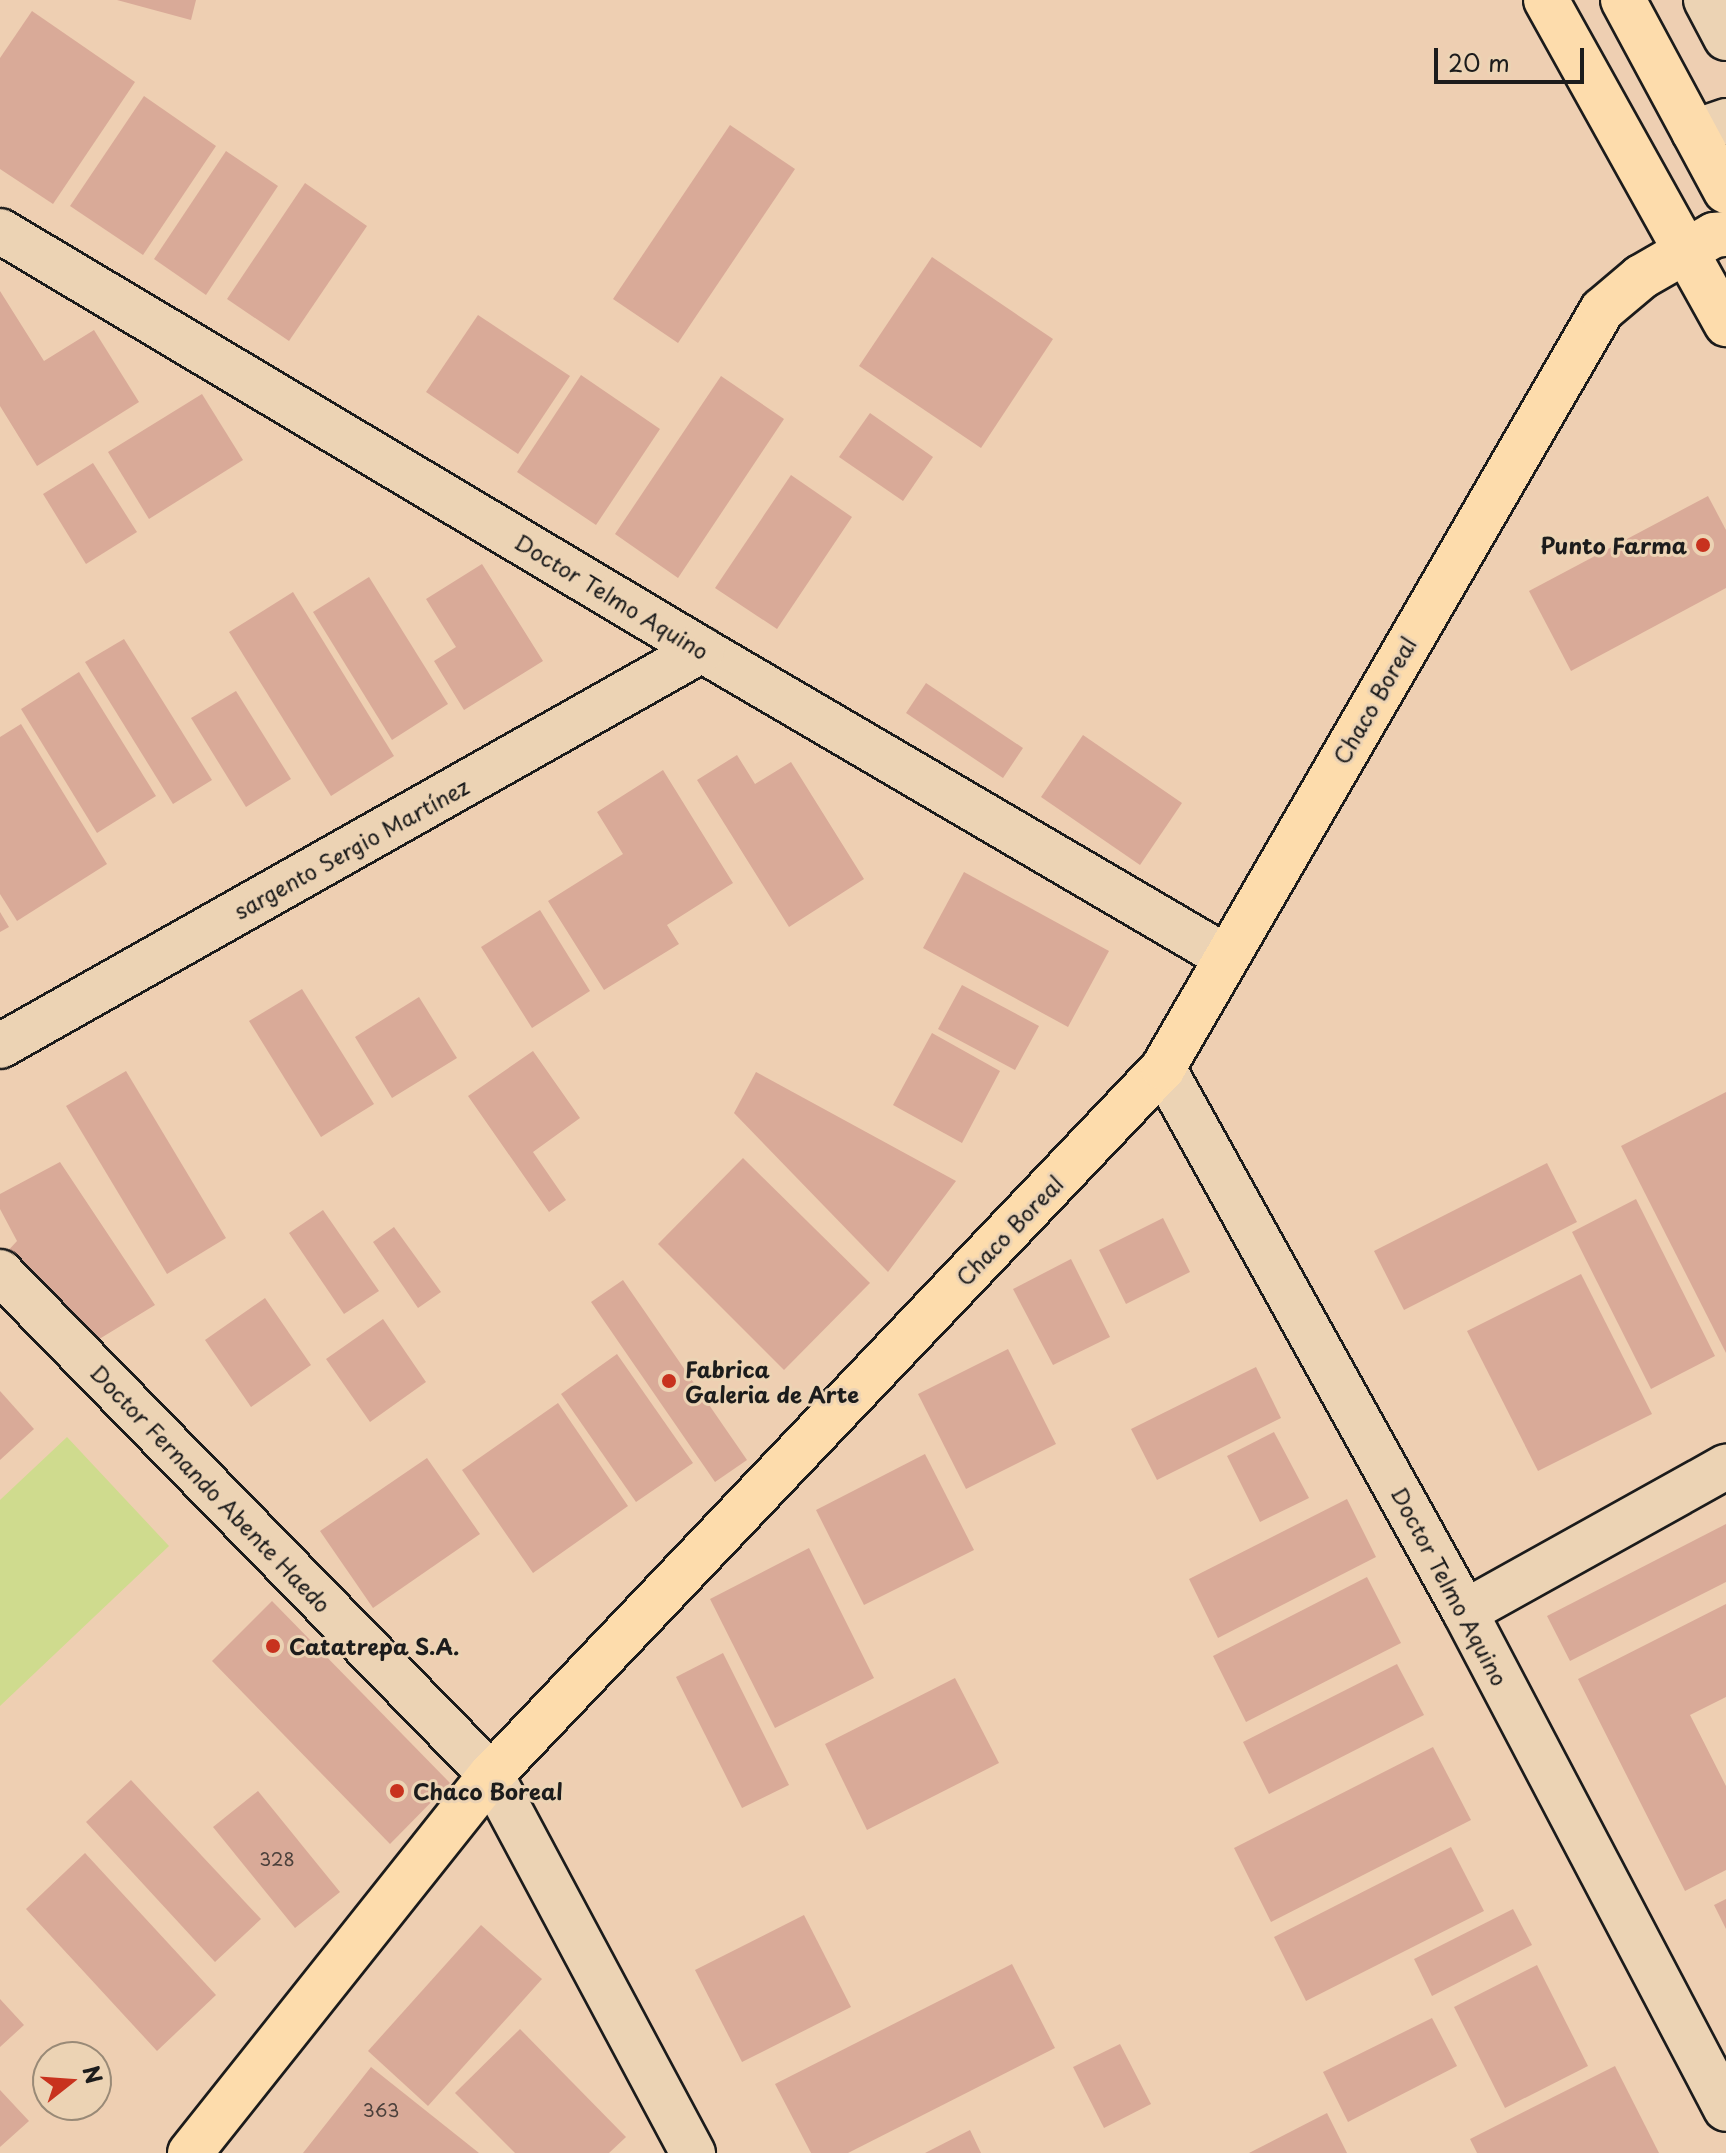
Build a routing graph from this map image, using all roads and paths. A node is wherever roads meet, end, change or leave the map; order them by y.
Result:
1 (1546, 0) edge
2 (1623, 0) edge
3 (1706, 0) edge
4 (1726, 38) edge
5 (1710, 126) edge
6 (1726, 191) edge
7 (0, 231) edge
8 (1709, 240) edge
9 (1726, 324) edge
10 (702, 650) junction
11 (1226, 957) junction
12 (0, 1046) edge
13 (1163, 1068) junction
14 (0, 1272) edge
15 (1726, 1467) edge
16 (1465, 1612) junction
17 (491, 1775) junction
18 (1726, 2109) edge
19 (190, 2153) edge
20 (693, 2153) edge

1 - 8 main road
2 - 5 main road
3 - 4 street
5 - 6 main road
7 - 10 street, Doctor Telmo Aquino
8 - 9 main road
8 - 11 main road, Chaco Boreal
10 - 11 street, Doctor Telmo Aquino
10 - 12 street, sargento Sergio Martínez
11 - 13 main road, Chaco Boreal
13 - 16 street, Doctor Telmo Aquino
13 - 17 main road, Chaco Boreal
14 - 17 street, Doctor Fernando Abente Haedo
15 - 16 street
16 - 18 street, Doctor Telmo Aquino
17 - 19 main road, Chaco Boreal
17 - 20 street, Doctor Fernando Abente Haedo

